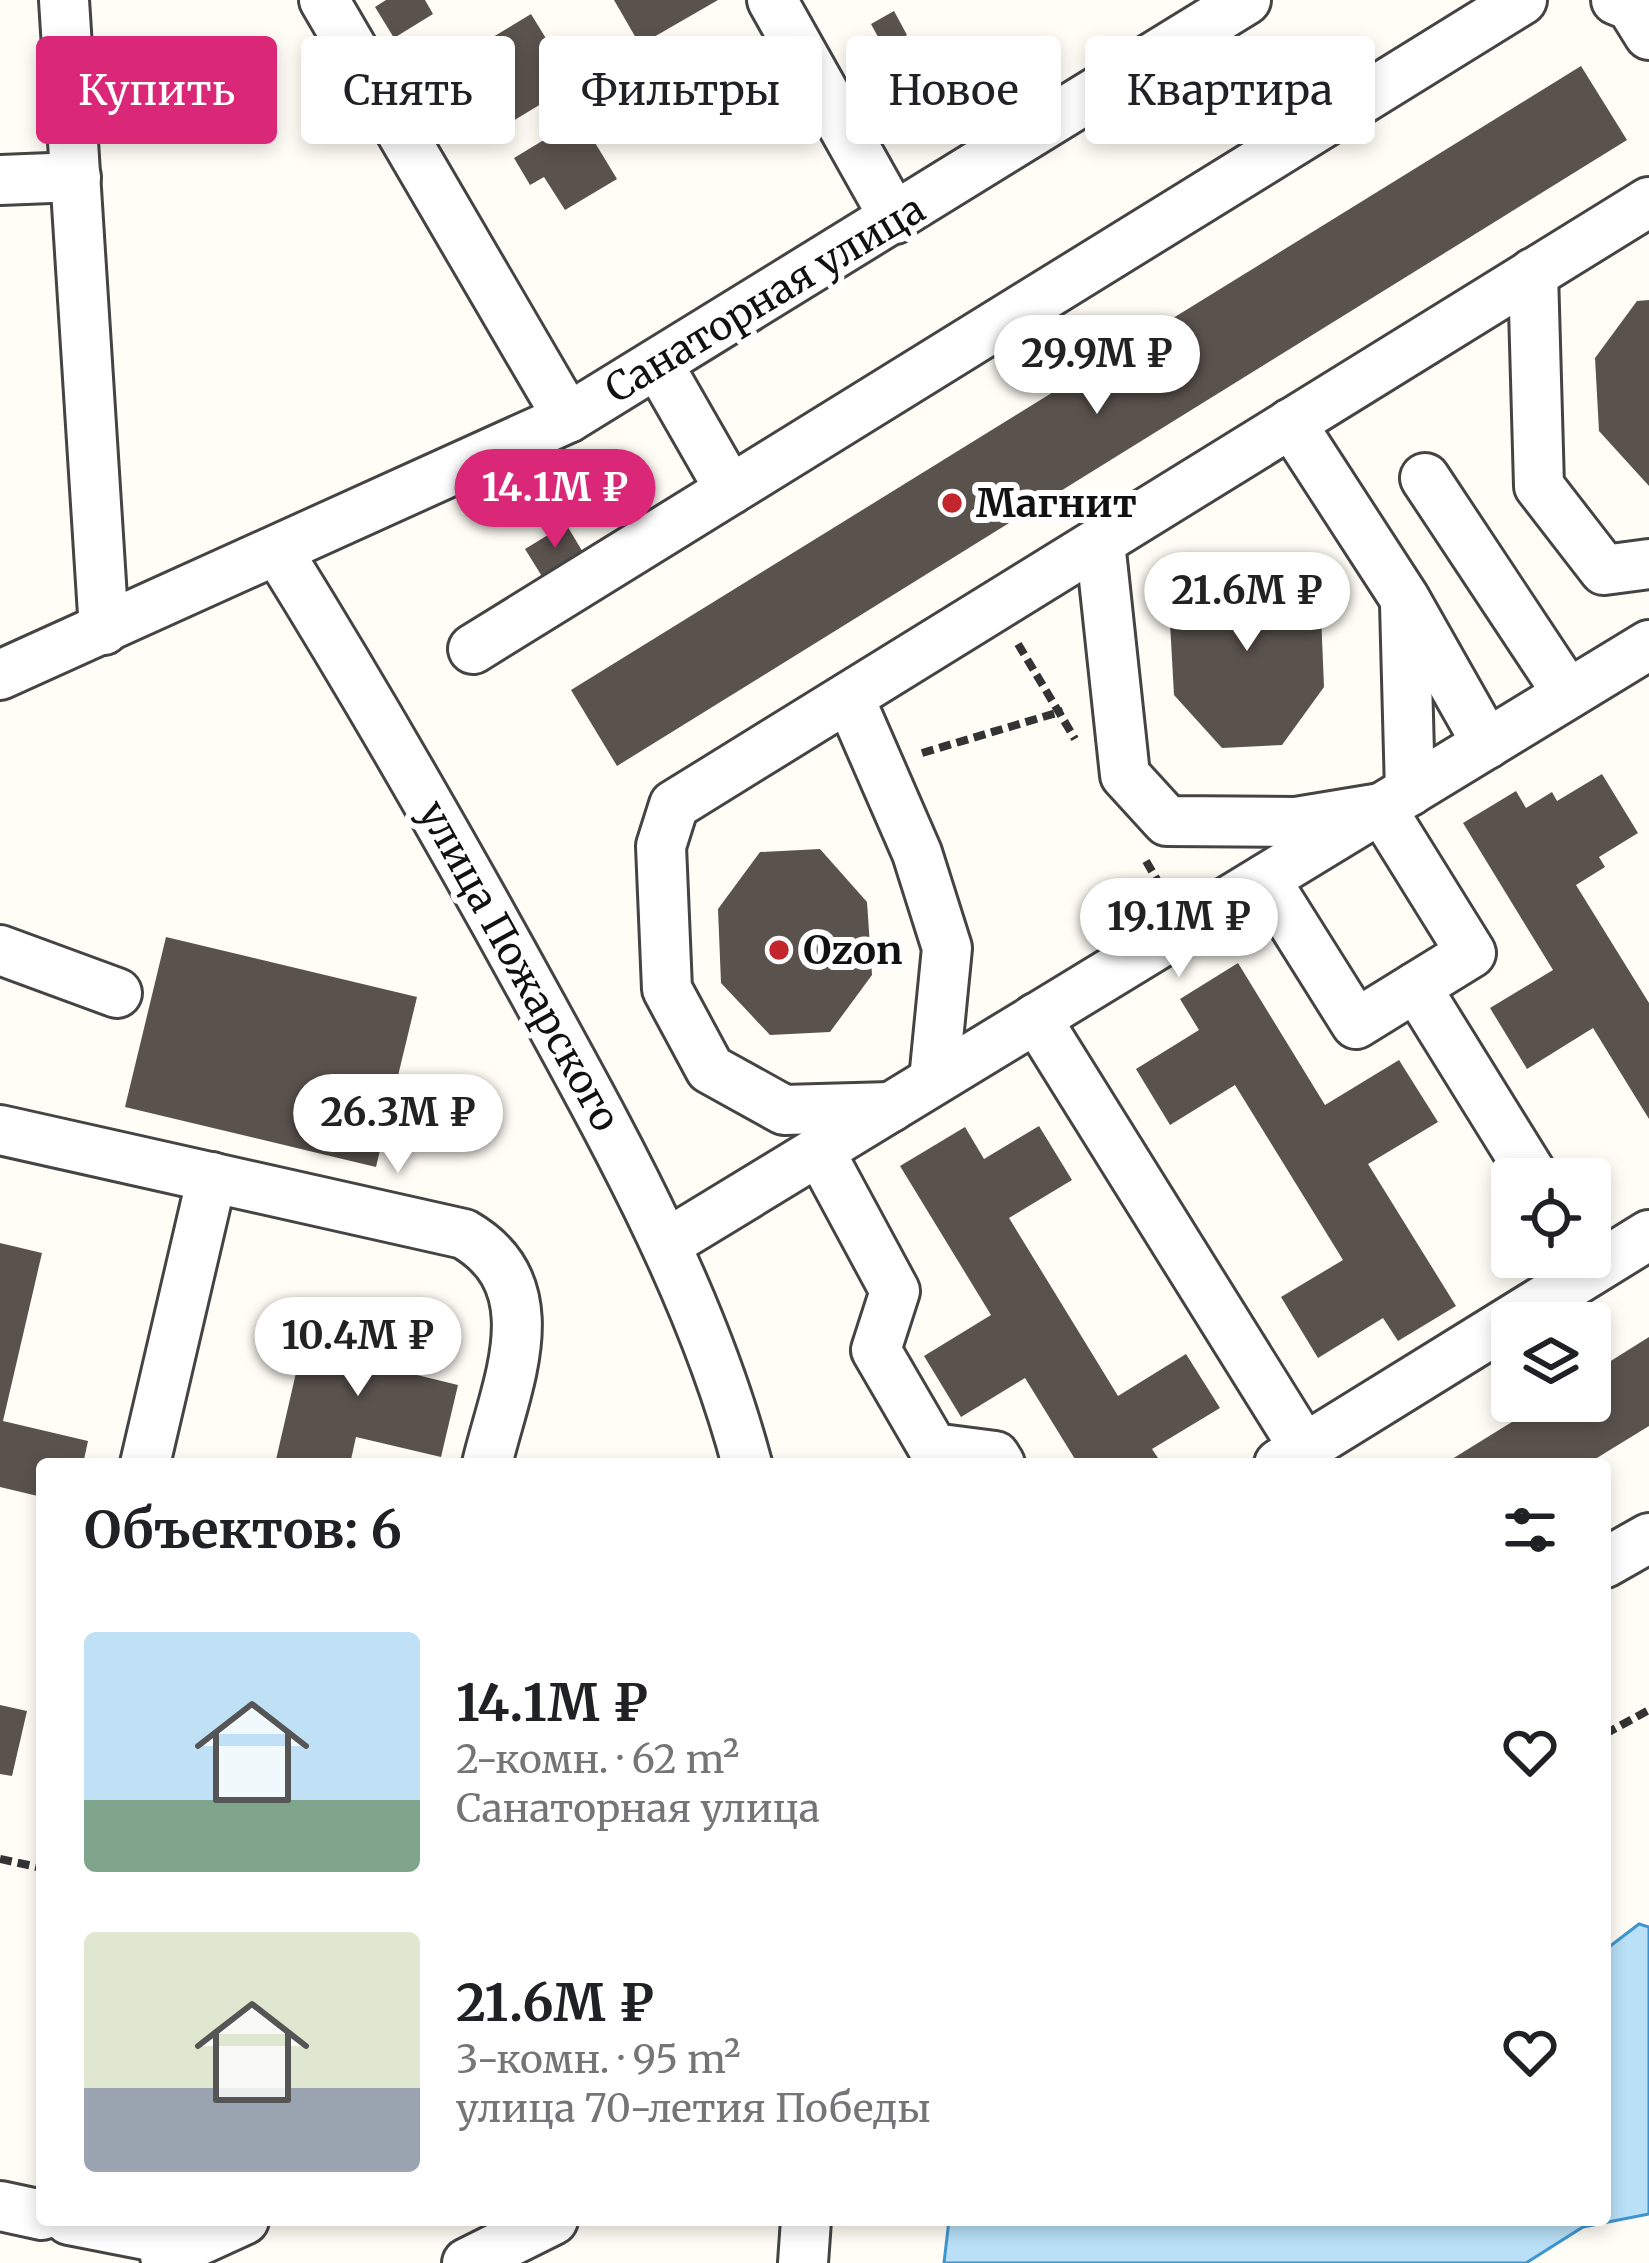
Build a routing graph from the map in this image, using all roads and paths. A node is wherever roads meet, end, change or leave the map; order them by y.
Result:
1 (64, 0) edge
2 (324, 0) edge
3 (772, 0) edge
4 (1244, 0) edge
5 (1522, 0) edge
6 (1616, 0) edge
7 (1649, 35) edge
8 (76, 177) junction
9 (0, 180) edge
10 (1649, 202) edge
11 (895, 219) junction
12 (1533, 273) junction
13 (659, 366) junction
14 (568, 418) junction
15 (1291, 423) junction
16 (1425, 478) dead end
17 (730, 490) junction
18 (1100, 542) junction
19 (280, 553) junction
20 (1649, 564) edge
21 (1405, 599) junction
22 (104, 630) junction
23 (1649, 645) edge
24 (473, 649) dead end
25 (0, 676) edge
26 (1568, 694) junction
27 (1116, 695) junction
28 (849, 697) junction
29 (1486, 744) junction
30 (879, 766) junction
31 (1396, 799) junction
32 (1265, 879) junction
33 (0, 950) edge
34 (1416, 987) junction
35 (117, 993) dead end
36 (1036, 1018) junction
37 (934, 1080) junction
38 (891, 1107) junction
39 (0, 1130) edge
40 (819, 1150) junction
41 (1522, 1158) edge
42 (212, 1178) junction
43 (1649, 1235) edge
44 (665, 1244) junction
45 (1292, 1456) edge
46 (146, 1458) edge
47 (489, 1458) edge
48 (745, 1458) edge
49 (996, 1458) edge
50 (1649, 1538) edge
51 (1611, 1560) edge
52 (1649, 1710) edge
53 (1611, 1731) edge
54 (0, 1859) edge
55 (36, 1867) edge
56 (0, 2206) edge
57 (36, 2214) edge
58 (88, 2226) edge
59 (231, 2226) edge
60 (541, 2226) edge
61 (806, 2226) edge
62 (171, 2253) edge
63 (467, 2263) edge
64 (803, 2263) edge

1 - 8 street
2 - 14 street
3 - 11 street
4 - 11 street, Санаторная улица
5 - 17 street
6 - 7 street
8 - 9 street
8 - 22 street
10 - 12 street
11 - 13 street, Санаторная улица
12 - 15 street
12 - 20 street
13 - 14 street, Санаторная улица
13 - 17 street
14 - 19 street, Санаторная улица
15 - 18 street
15 - 21 street
16 - 26 street
17 - 24 street
18 - 27 street
18 - 28 street
19 - 22 street, Санаторная улица
19 - 44 street, улица Пожарского
21 - 29 street
21 - 31 street
22 - 25 street, Санаторная улица
23 - 26 street
26 - 29 street
27 - 30 path
27 - 31 street
28 - 30 street
28 - 38 street
29 - 31 street
30 - 37 street
31 - 32 street
31 - 34 street
32 - 34 street
32 - 36 street
33 - 35 street
34 - 41 street
36 - 37 street
36 - 45 street
37 - 38 street
38 - 40 street
39 - 42 street
40 - 44 street
40 - 49 street
42 - 46 street
42 - 47 street
43 - 45 street
44 - 48 street, улица Пожарского
50 - 51 street
52 - 53 path
54 - 55 path
56 - 57 street
58 - 62 street
59 - 62 street
60 - 63 street
61 - 64 street

